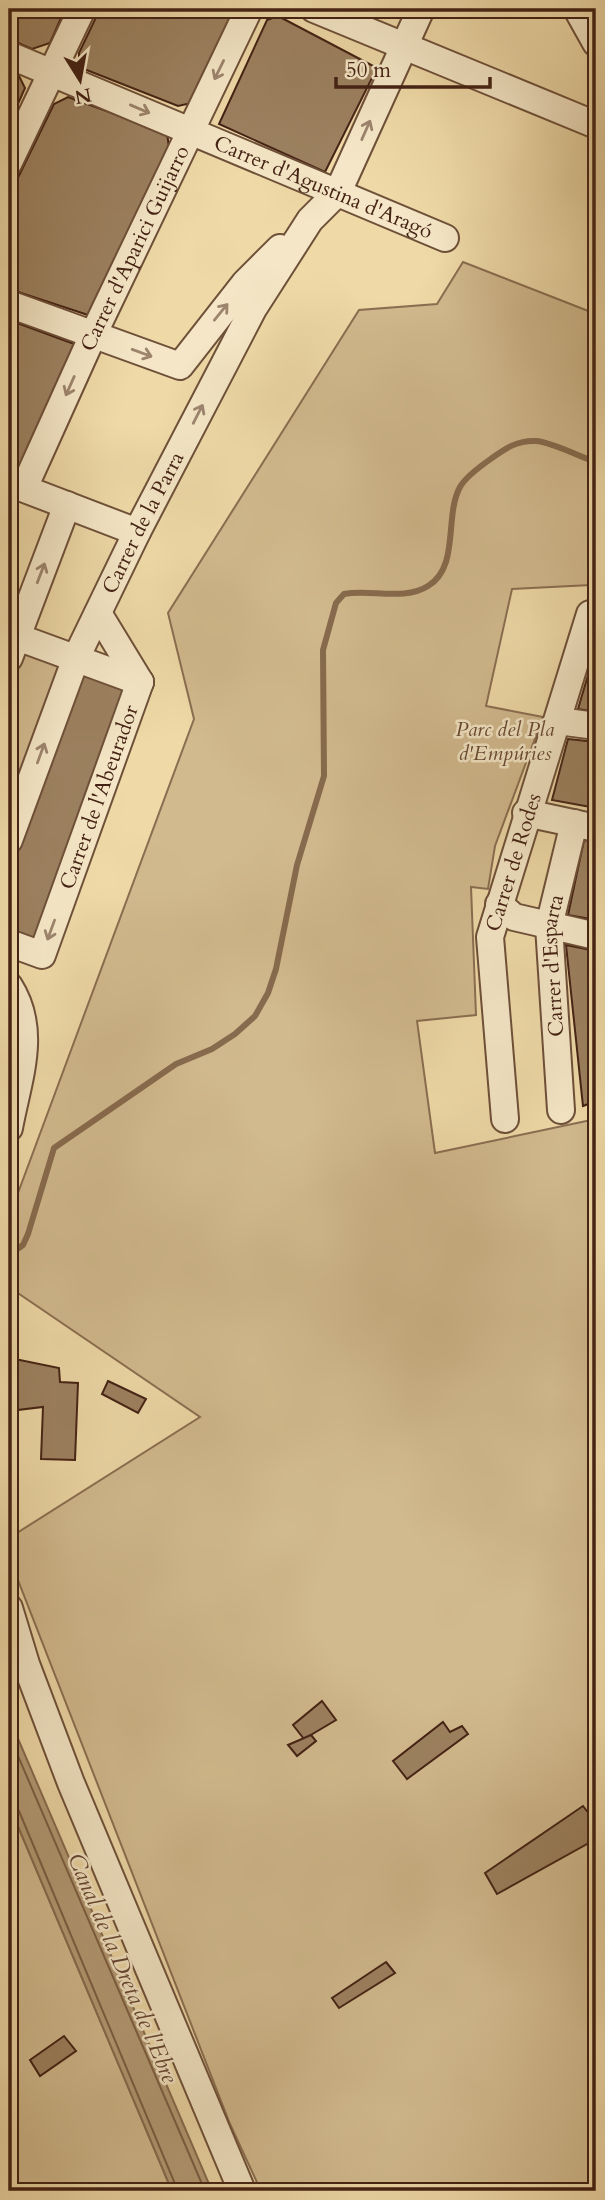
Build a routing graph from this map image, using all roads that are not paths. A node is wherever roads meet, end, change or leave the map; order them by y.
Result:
1 (82, 9) edge
2 (249, 9) edge
3 (314, 9) edge
4 (421, 9) edge
5 (578, 9) edge
6 (596, 43) edge
7 (403, 46) junction
8 (9, 55) edge
9 (52, 73) junction
10 (596, 125) edge
11 (190, 130) junction
12 (9, 162) edge
13 (338, 192) junction
14 (310, 220) junction
15 (445, 238) dead end
16 (9, 304) edge
17 (93, 335) junction
18 (16, 485) edge
19 (67, 505) junction
20 (137, 531) junction
21 (98, 613) junction
22 (593, 615) edge
23 (11, 643) edge
24 (76, 658) junction
25 (140, 682) junction
26 (558, 721) junction
27 (596, 726) edge
28 (526, 813) junction
29 (585, 825) edge
30 (9, 840) edge
31 (499, 904) junction
32 (549, 926) junction
33 (596, 936) edge
34 (9, 943) edge
35 (9, 986) edge
36 (561, 1110) dead end
37 (505, 1119) dead end
38 (9, 1128) edge
39 (9, 1608) edge
40 (242, 2191) edge

1 - 9 street
2 -> 11 street, Carrer d'Aparici Guijarro
3 - 7 street
4 - 7 street
5 - 6 street
7 - 10 street
13 -> 7 street
8 - 9 street, Carrer d'Agustina d'Aragó
9 -> 11 street, Carrer d'Agustina d'Aragó
9 - 12 street
11 - 13 street, Carrer d'Agustina d'Aragó
11 - 17 street, Carrer d'Aparici Guijarro
13 - 14 street, Carrer de la Parra
13 - 15 street, Carrer d'Agustina d'Aragó
17 -> 14 street, Carrer de la Parra
20 -> 14 street, Carrer de la Parra
16 - 17 street
17 -> 18 street, Carrer d'Aparici Guijarro
18 - 19 street
19 - 20 street
23 -> 19 street
20 - 21 street, Carrer de la Parra
21 - 24 street, Carrer de la Parra
21 - 25 street, Carrer de l'Abeurador
22 - 26 street, Carrer de Rodes
23 - 24 street
24 - 25 street
30 -> 24 street, Carrer de la Parra
25 -> 34 street, Carrer de l'Abeurador
26 - 27 street
26 - 28 street, Carrer de Rodes
28 - 29 street
28 - 31 street, Carrer de Rodes
29 - 32 street, Carrer d'Esparta
31 - 32 street
31 - 37 street, Carrer de Rodes
32 - 33 street
32 - 36 street, Carrer d'Esparta
35 - 38 street
39 - 40 street

